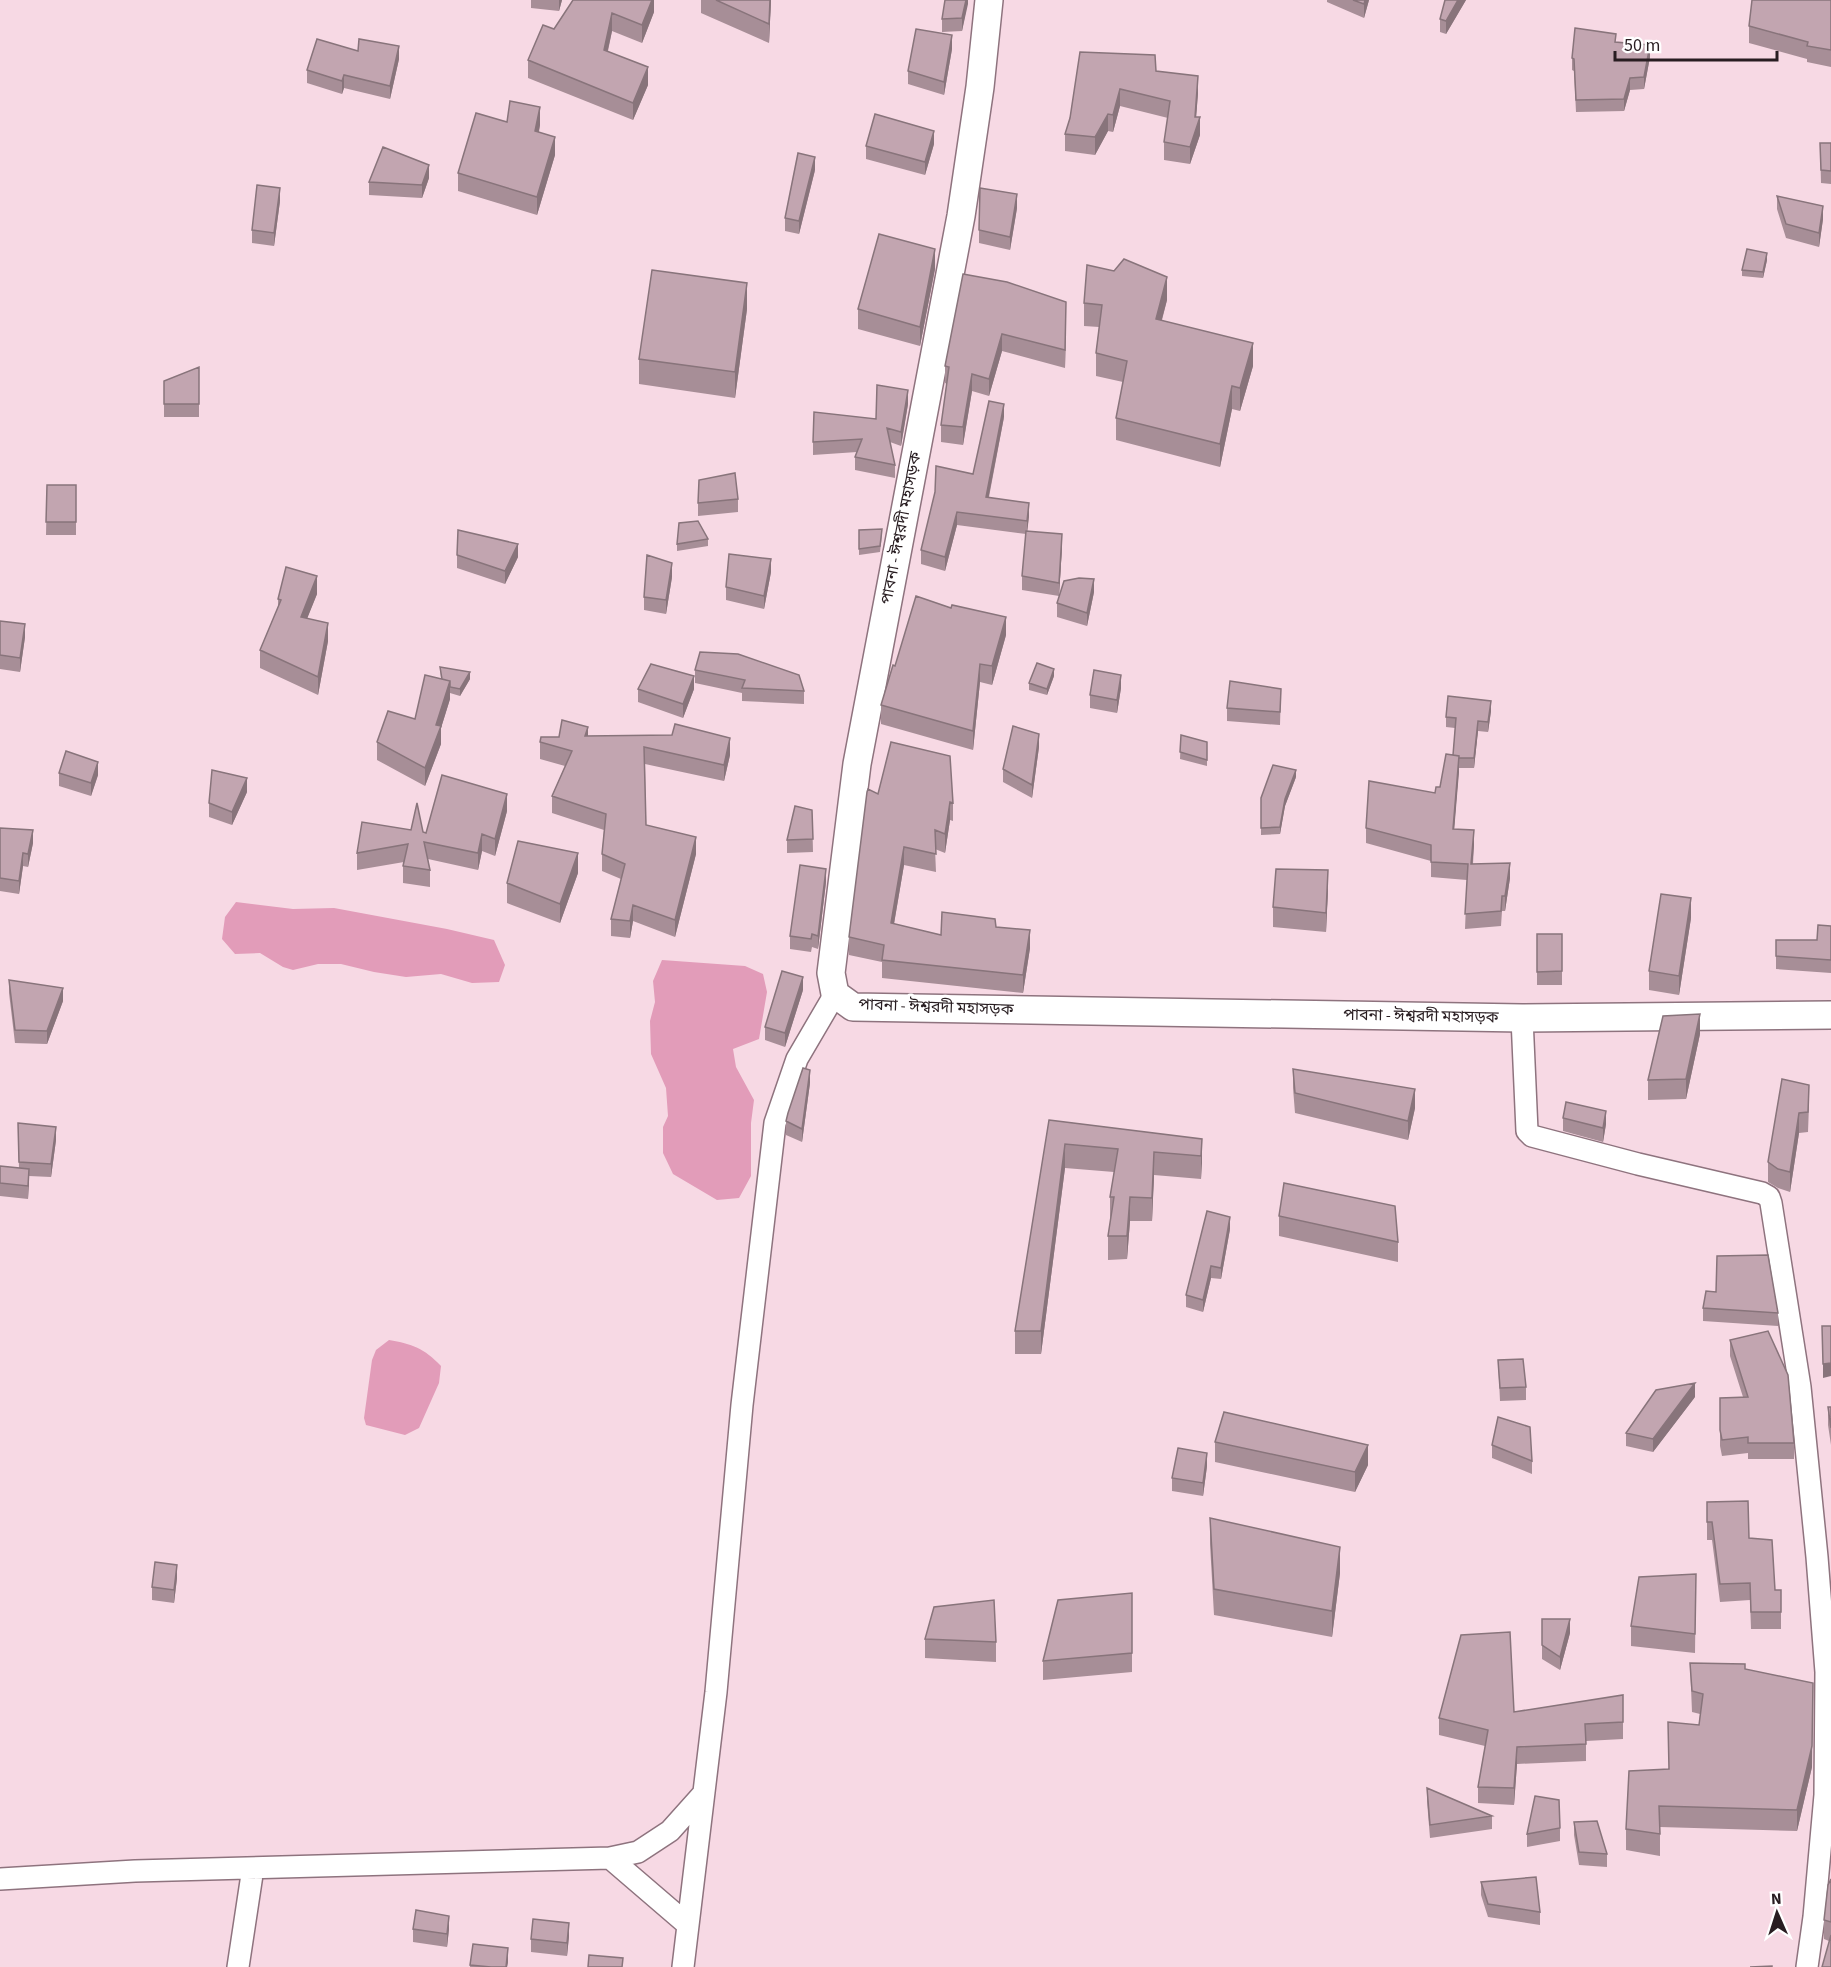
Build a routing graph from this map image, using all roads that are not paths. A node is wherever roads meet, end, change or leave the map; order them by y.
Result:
1 (989, 0) edge
2 (835, 994) junction
3 (1831, 1015) edge
4 (1522, 1018) junction
5 (704, 1793) junction
6 (610, 1858) junction
7 (253, 1868) junction
8 (0, 1879) edge
9 (688, 1925) junction
10 (238, 1967) edge
11 (683, 1967) edge
12 (1807, 1967) edge

1 - 2 main road, পাবনা - ঈশ্বরদী মহাসড়ক
2 - 4 main road, পাবনা - ঈশ্বরদী মহাসড়ক
2 - 5 street
3 - 4 main road, পাবনা - ঈশ্বরদী মহাসড়ক
4 - 12 street
5 - 6 street
5 - 9 street
6 - 7 street
6 - 9 street
7 - 8 street
7 - 10 street
9 - 11 street

